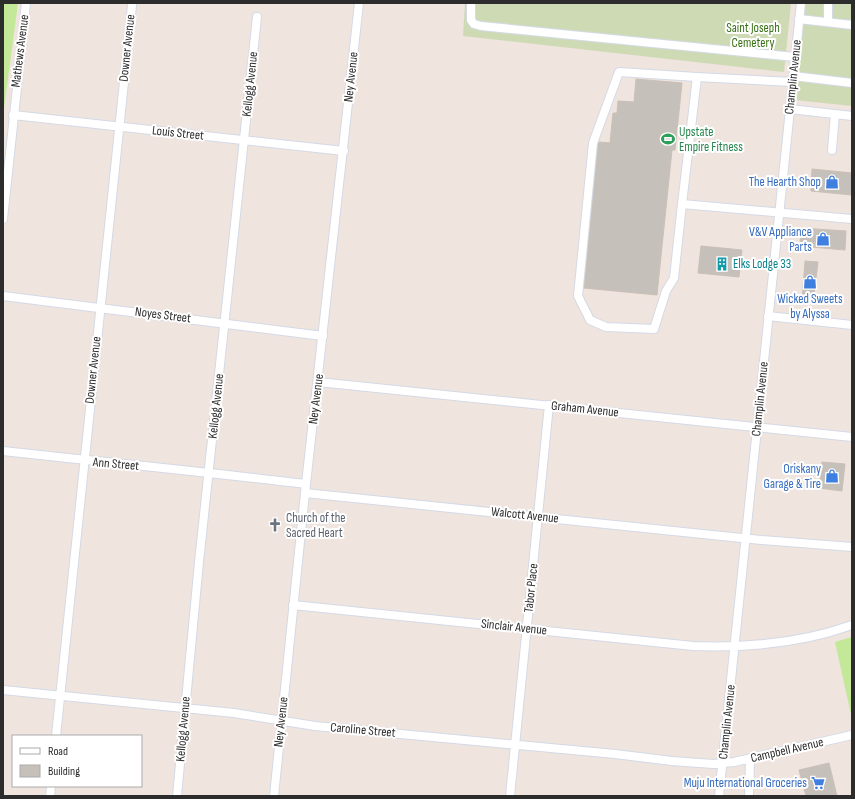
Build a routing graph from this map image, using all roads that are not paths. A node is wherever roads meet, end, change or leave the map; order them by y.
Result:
1 (26, 3) edge
2 (359, 3) edge
3 (471, 3) edge
4 (801, 3) edge
5 (828, 3) edge
6 (132, 5) dead end
7 (258, 17) dead end
8 (799, 19) junction
9 (828, 22) junction
10 (852, 25) edge
11 (795, 57) junction
12 (697, 77) junction
13 (793, 79) junction
14 (852, 83) edge
15 (790, 110) junction
16 (835, 114) junction
17 (13, 115) junction
18 (852, 116) edge
19 (119, 127) junction
20 (244, 140) junction
21 (832, 150) dead end
22 (344, 152) junction
23 (682, 204) junction
24 (779, 213) junction
25 (3, 219) edge
26 (852, 219) edge
27 (3, 296) edge
28 (100, 307) junction
29 (768, 316) junction
30 (225, 323) junction
31 (852, 325) edge
32 (323, 336) junction
33 (318, 382) junction
34 (549, 405) junction
35 (758, 427) junction
36 (852, 436) edge
37 (3, 452) edge
38 (84, 461) junction
39 (210, 472) junction
40 (306, 484) junction
41 (304, 493) junction
42 (539, 516) junction
43 (746, 538) junction
44 (852, 547) edge
45 (293, 605) junction
46 (852, 625) edge
47 (527, 628) junction
48 (735, 647) junction
49 (3, 690) edge
50 (59, 695) junction
51 (185, 708) junction
52 (281, 720) junction
53 (56, 735) edge
54 (852, 735) edge
55 (515, 745) junction
56 (750, 758) junction
57 (723, 763) junction
58 (177, 796) edge
59 (274, 796) edge
60 (510, 796) edge
61 (719, 796) edge
62 (749, 796) edge

1 - 17 street, Mathews Avenue
2 - 22 street, Ney Avenue
3 - 11 street
4 - 8 street, Champlin Avenue
5 - 9 street
6 - 19 street, Downer Avenue
7 - 20 street, Kellogg Avenue
8 - 9 street
8 - 11 street, Champlin Avenue
9 - 10 street
11 - 13 street, Champlin Avenue
12 - 13 street
12 - 23 street
12 - 23 street
13 - 14 street
13 - 15 street, Champlin Avenue
15 - 16 street
15 - 24 street, Champlin Avenue
16 - 18 street
16 - 21 street
17 - 19 street, Louis Street
17 - 25 street, Mathews Avenue
19 - 20 street, Louis Street
19 - 28 street, Downer Avenue
20 - 22 street, Louis Street
20 - 30 street, Kellogg Avenue
22 - 32 street, Ney Avenue
23 - 24 street
24 - 26 street
24 - 29 street, Champlin Avenue
27 - 28 street, Noyes Street
28 - 30 street, Noyes Street
28 - 38 street, Downer Avenue
29 - 31 street
29 - 35 street, Champlin Avenue
30 - 32 street, Noyes Street
30 - 39 street, Kellogg Avenue
32 - 33 street, Ney Avenue
33 - 34 street, Graham Avenue
33 - 40 street, Ney Avenue
34 - 35 street, Graham Avenue
34 - 42 street, Tabor Place
35 - 36 street, Graham Avenue
35 - 43 street, Champlin Avenue
37 - 38 street, Ann Street
38 - 39 street, Ann Street
38 - 50 street, Downer Avenue
39 - 40 street, Ann Street
39 - 51 street, Kellogg Avenue
40 - 41 street, Ney Avenue
41 - 42 street, Walcott Avenue
41 - 45 street, Ney Avenue
42 - 43 street, Walcott Avenue
42 - 47 street, Tabor Place
43 - 44 street, Walcott Avenue
43 - 48 street, Champlin Avenue
45 - 47 street, Sinclair Avenue
45 - 52 street, Ney Avenue
46 - 48 street, Sinclair Avenue
47 - 48 street, Sinclair Avenue
47 - 55 street, Tabor Place
48 - 57 street, Champlin Avenue
49 - 50 street, Caroline Street
50 - 51 street, Caroline Street
50 - 53 street, Downer Avenue
51 - 52 street, Caroline Street
51 - 58 street, Kellogg Avenue
52 - 55 street, Caroline Street
52 - 59 street, Ney Avenue
54 - 56 street, Campbell Avenue
55 - 57 street, Caroline Street
55 - 60 street, Tabor Place
56 - 57 street, Campbell Avenue
56 - 62 street
57 - 61 street, Champlin Avenue

